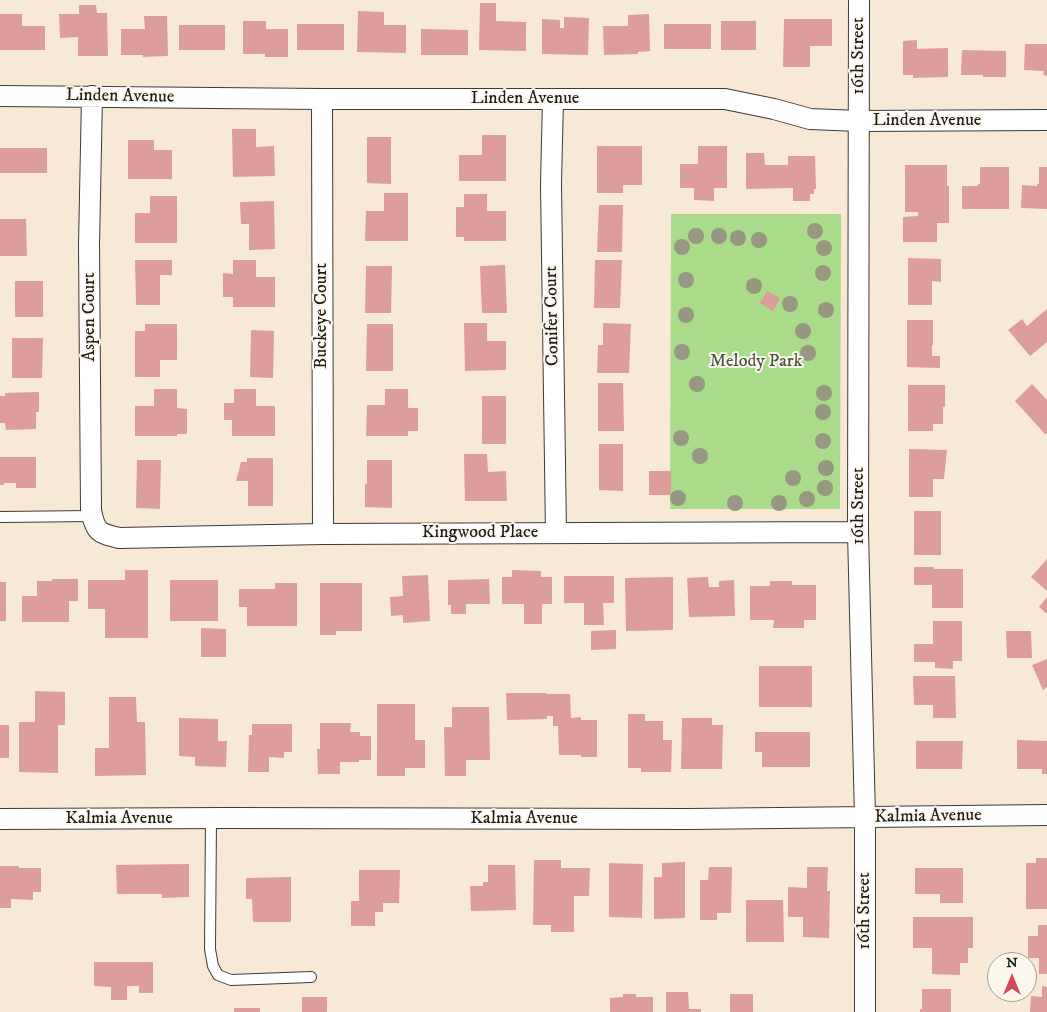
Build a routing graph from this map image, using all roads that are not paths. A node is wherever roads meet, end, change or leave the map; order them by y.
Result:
1 (859, 0) edge
2 (0, 96) edge
3 (92, 96) junction
4 (322, 99) junction
5 (553, 99) junction
6 (1047, 120) edge
7 (858, 121) junction
8 (92, 516) junction
9 (0, 517) edge
10 (858, 532) junction
11 (556, 533) junction
12 (103, 534) joint
13 (322, 534) junction
14 (1047, 816) edge
15 (865, 817) junction
16 (211, 818) junction
17 (0, 819) edge
18 (311, 977) dead end
19 (865, 1012) edge

1 - 7 street, 16th Street
2 - 3 street, Linden Avenue
3 - 4 street, Linden Avenue
3 - 8 street, Aspen Court
4 - 5 street, Linden Avenue
4 - 13 street, Buckeye Court
5 - 7 street, Linden Avenue
5 - 11 street, Conifer Court
6 - 7 street, Linden Avenue
7 - 10 street, 16th Street
8 - 9 lane
8 - 12 street, Aspen Court
10 - 11 street, Kingwood Place
10 - 15 street, 16th Street
11 - 13 street, Kingwood Place
12 - 13 street, Kingwood Place
14 - 15 street, Kalmia Avenue
15 - 16 street, Kalmia Avenue
15 - 19 street, 16th Street
16 - 17 street, Kalmia Avenue
16 - 18 lane

